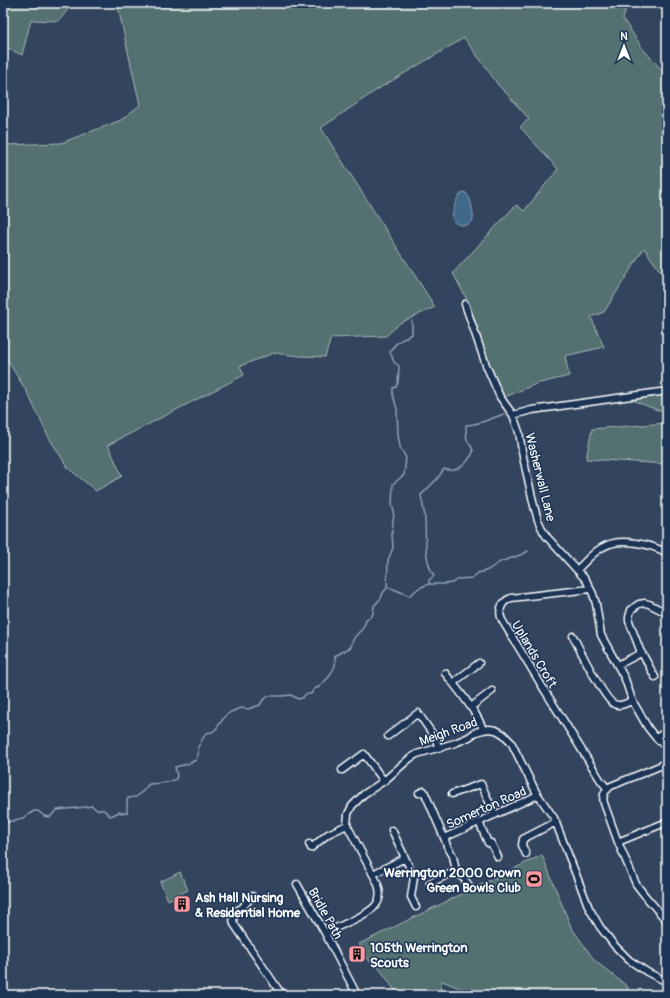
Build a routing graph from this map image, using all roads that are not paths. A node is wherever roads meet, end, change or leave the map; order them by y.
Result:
1 (465, 304) dead end
2 (667, 391) edge
3 (513, 415) junction
4 (667, 553) edge
5 (578, 570) junction
6 (590, 589) junction
7 (667, 613) edge
8 (573, 636) dead end
9 (640, 652) junction
10 (479, 663) dead end
11 (618, 665) junction
12 (445, 673) dead end
13 (655, 677) dead end
14 (453, 683) junction
15 (492, 691) dead end
16 (632, 700) junction
17 (471, 707) junction
18 (483, 730) junction
19 (667, 731) edge
20 (388, 736) dead end
21 (656, 738) junction
22 (438, 747) junction
23 (667, 748) edge
24 (667, 763) edge
25 (342, 770) dead end
26 (384, 781) junction
27 (608, 789) junction
28 (419, 793) dead end
29 (452, 794) dead end
30 (538, 796) junction
31 (495, 815) junction
32 (479, 822) junction
33 (556, 822) junction
34 (667, 822) edge
35 (348, 825) junction
36 (392, 830) dead end
37 (444, 838) junction
38 (618, 842) junction
39 (309, 844) dead end
40 (526, 854) dead end
41 (498, 857) dead end
42 (405, 858) junction
43 (456, 871) junction
44 (373, 874) junction
45 (430, 883) dead end
46 (297, 884) dead end
47 (470, 887) dead end
48 (252, 896) dead end
49 (416, 907) dead end
50 (665, 920) edge
51 (325, 933) junction
52 (667, 982) edge
53 (282, 995) edge
54 (358, 995) edge

1 - 3 street, Washerwall Lane
2 - 3 street
3 - 5 street, Washerwall Lane
4 - 5 street
5 - 6 street, Washerwall Lane
6 - 11 street, Washerwall Lane
6 - 27 street, Uplands Croft
7 - 9 street
8 - 16 street
9 - 11 street
9 - 13 street
10 - 14 street
11 - 16 street, Washerwall Lane
12 - 14 street
14 - 17 street
15 - 17 street
16 - 21 street, Washerwall Lane
17 - 18 street
18 - 22 street, Meigh Road
18 - 30 street, Meigh Road
19 - 21 street
20 - 22 street
21 - 23 street, Washerwall Lane
22 - 26 street, Meigh Road
24 - 27 street
25 - 26 street
26 - 35 street, Meigh Road
27 - 38 street
28 - 37 street
29 - 31 street
30 - 31 street, Somerton Road
30 - 33 street, Meigh Road
31 - 32 street, Somerton Road
32 - 37 street, Somerton Road
32 - 41 street
33 - 40 street
33 - 52 street, Meigh Road
34 - 38 street
35 - 39 street
35 - 44 street
36 - 42 street
37 - 43 street
38 - 50 street
42 - 44 street
42 - 49 street
43 - 45 street
43 - 47 street
44 - 51 street
46 - 51 street, Bridle Path
48 - 53 street
51 - 54 street, Bridle Path

